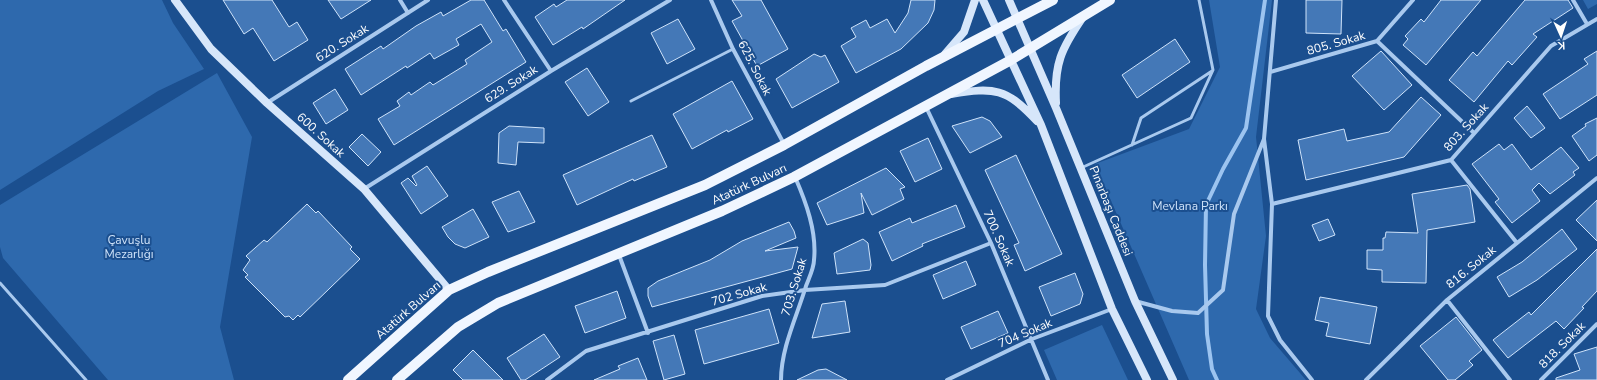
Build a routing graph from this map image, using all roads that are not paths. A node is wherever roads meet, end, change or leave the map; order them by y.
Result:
1 (175, 0) edge
2 (400, 0) edge
3 (428, 0) edge
4 (504, 0) edge
5 (670, 0) edge
6 (711, 0) edge
7 (975, 0) edge
8 (983, 0) edge
9 (1009, 0) edge
10 (1053, 0) edge
11 (1110, 0) edge
12 (1198, 0) edge
13 (1276, 0) edge
14 (1414, 0) edge
15 (1573, 0) edge
16 (408, 13) junction
17 (1084, 17) junction
18 (1018, 19) junction
19 (1597, 19) edge
20 (1587, 24) junction
21 (997, 30) junction
22 (1376, 41) junction
23 (734, 49) junction
24 (1031, 49) junction
25 (941, 59) junction
26 (1012, 60) junction
27 (1213, 70) junction
28 (551, 71) junction
29 (1270, 72) junction
30 (949, 94) junction
31 (632, 101) dead end
32 (267, 103) junction
33 (926, 107) junction
34 (1056, 108) junction
35 (1041, 125) junction
36 (1474, 133) junction
37 (1264, 139) junction
38 (784, 145) junction
39 (1132, 145) junction
40 (1451, 160) junction
41 (1081, 168) junction
42 (794, 177) junction
43 (1597, 178) edge
44 (364, 189) junction
45 (1272, 204) junction
46 (991, 243) junction
47 (1517, 243) junction
48 (619, 255) junction
49 (0, 283) edge
50 (449, 290) junction
51 (805, 290) junction
52 (1447, 300) junction
53 (1135, 301) junction
54 (1112, 309) junction
55 (1597, 324) edge
56 (648, 333) junction
57 (1032, 339) junction
58 (86, 380) edge
59 (348, 380) edge
60 (397, 380) edge
61 (547, 380) edge
62 (781, 380) edge
63 (947, 380) edge
64 (1048, 380) edge
65 (1147, 380) edge
66 (1173, 380) edge
67 (1312, 380) edge
68 (1366, 380) edge
69 (1510, 380) edge
70 (1541, 380) edge

1 - 32 street, 600. Sokak
2 - 16 street
3 - 16 street, 620. Sokak
4 - 28 street
5 - 28 street, 629. Sokak
6 - 23 street, 625. Sokak
7 - 25 street
8 - 21 street
9 - 18 street, Pınarbaşı Caddesi
10 - 18 main road, Atatürk Bulvarı
11 - 17 main road, Atatürk Bulvarı
12 - 27 lane
13 - 29 street
14 - 22 street, 805. Sokak
15 - 20 street
16 - 32 street, 620. Sokak
17 - 24 main road, Atatürk Bulvarı
17 - 34 street
18 - 21 main road, Atatürk Bulvarı
18 - 24 street, Pınarbaşı Caddesi
19 - 20 street, 803. Sokak
20 - 36 street, 803. Sokak
21 - 25 main road, Atatürk Bulvarı
21 - 26 street
22 - 29 street, 805. Sokak
22 - 36 street
23 - 31 lane
23 - 38 street, 625. Sokak
24 - 26 main road, Atatürk Bulvarı
24 - 34 street, Pınarbaşı Caddesi
25 - 38 main road, Atatürk Bulvarı
26 - 30 main road, Atatürk Bulvarı
26 - 35 street
27 - 39 lane
27 - 39 lane
28 - 44 street, 629. Sokak
29 - 37 street
30 - 33 main road, Atatürk Bulvarı
30 - 35 street
32 - 44 street, 600. Sokak
33 - 42 main road, Atatürk Bulvarı
33 - 46 street, 700. Sokak
34 - 41 street, Pınarbaşı Caddesi
35 - 54 street
36 - 40 street, 803. Sokak
37 - 45 street
37 - 53 street
38 - 50 main road, Atatürk Bulvarı
39 - 41 lane
40 - 45 street, 803. Sokak
40 - 47 street
41 - 53 street, Pınarbaşı Caddesi
42 - 48 main road, Atatürk Bulvarı
42 - 51 street, 703. Sokak
43 - 47 street, 816. Sokak
44 - 50 street, 600. Sokak
45 - 67 street
46 - 51 street, 702 Sokak
46 - 57 street, 700. Sokak
47 - 52 street, 816. Sokak
48 - 56 street
48 - 60 main road, Atatürk Bulvarı
49 - 58 lane
50 - 59 main road, Atatürk Bulvarı
51 - 56 street, 702 Sokak
51 - 62 street, 703. Sokak
52 - 68 street, 816. Sokak
52 - 69 street
53 - 66 street, Pınarbaşı Caddesi
54 - 57 street, 704 Sokak
54 - 65 street
55 - 70 street, 818. Sokak
56 - 61 street, 702 Sokak
57 - 63 street, 704 Sokak
57 - 64 street, 700. Sokak

